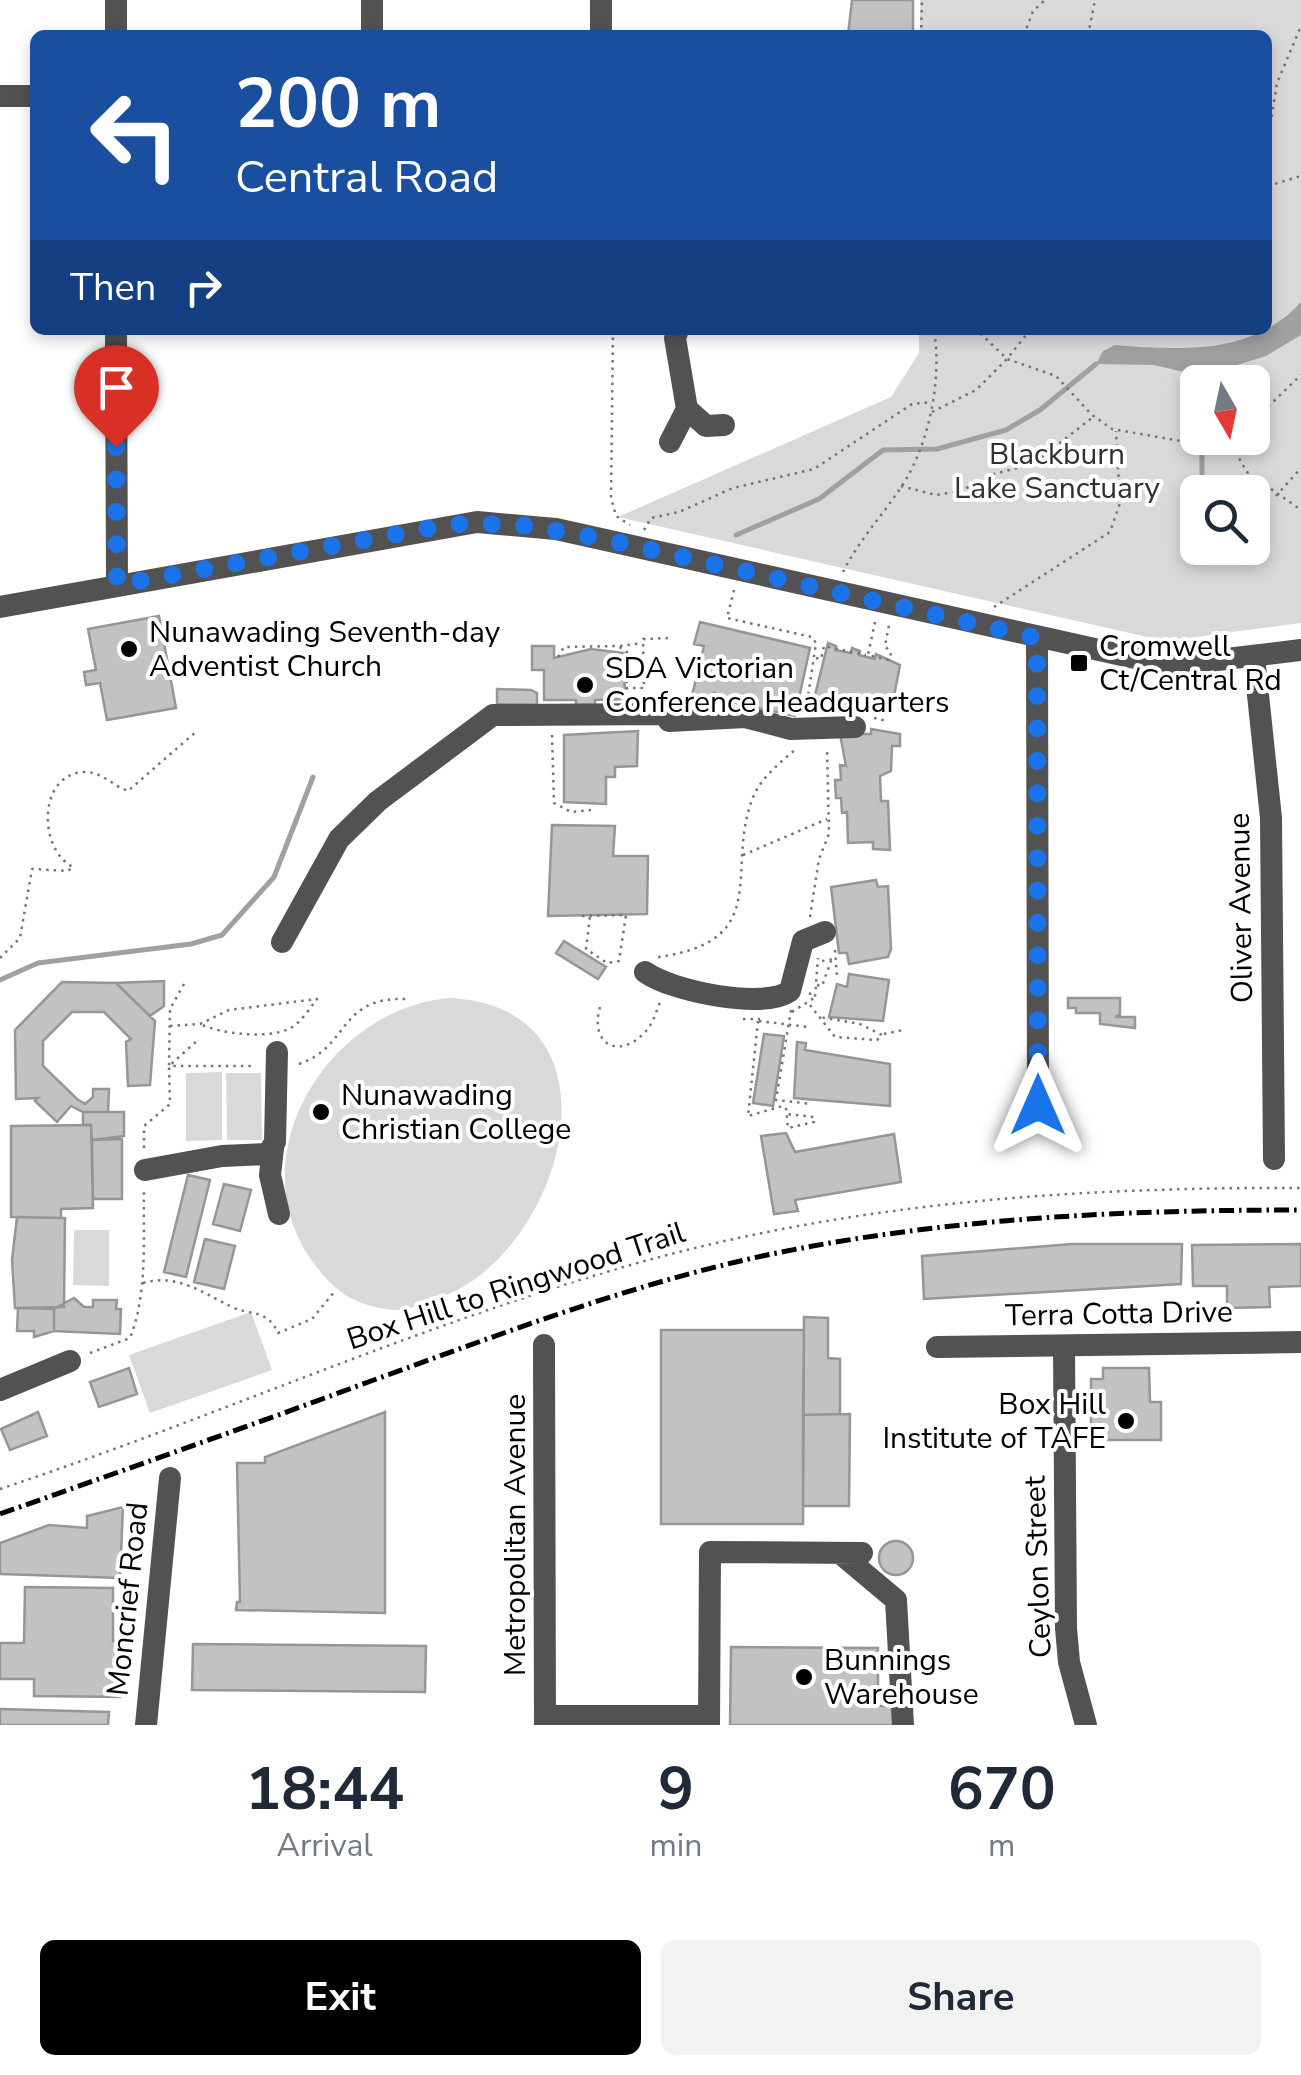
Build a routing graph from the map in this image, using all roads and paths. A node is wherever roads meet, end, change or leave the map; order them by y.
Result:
1 (116, 0) edge
2 (372, 0) edge
3 (601, 0) edge
4 (922, 0) edge
5 (1045, 0) edge
6 (1095, 0) edge
7 (1301, 26) edge
8 (116, 30) edge
9 (372, 30) edge
10 (601, 30) edge
11 (922, 30) edge
12 (1026, 30) edge
13 (1089, 30) edge
14 (0, 96) edge
15 (30, 96) edge
16 (1272, 114) edge
17 (1301, 176) edge
18 (1272, 185) edge
19 (116, 335) edge
20 (613, 335) edge
21 (676, 335) edge
22 (934, 335) edge
23 (982, 335) edge
24 (1026, 335) edge
25 (1006, 359) junction
26 (1301, 375) edge
27 (932, 402) junction
28 (1270, 405) edge
29 (687, 410) junction
30 (930, 412) junction
31 (1094, 416) junction
32 (724, 425) dead end
33 (1116, 430) junction
34 (1180, 441) edge
35 (670, 442) dead end
36 (1238, 455) edge
37 (1301, 468) edge
38 (901, 486) junction
39 (1276, 496) junction
40 (1301, 510) edge
41 (117, 585) junction
42 (734, 590) dead end
43 (840, 593) junction
44 (0, 607) edge
45 (874, 622) dead end
46 (889, 625) dead end
47 (986, 626) junction
48 (670, 638) dead end
49 (1037, 638) junction
50 (643, 642) junction
51 (618, 646) junction
52 (1301, 650) edge
53 (868, 655) junction
54 (558, 657) dead end
55 (1254, 657) junction
56 (814, 658) junction
57 (626, 688) junction
58 (813, 704) junction
59 (831, 708) dead end
60 (552, 714) junction
61 (627, 714) junction
62 (887, 721) dead end
63 (862, 722) joint
64 (198, 730) dead end
65 (810, 733) junction
66 (590, 810) dead end
67 (828, 818) junction
68 (743, 855) junction
69 (582, 916) dead end
70 (590, 916) junction
71 (822, 939) junction
72 (282, 942) dead end
73 (0, 958) edge
74 (831, 959) dead end
75 (649, 965) joint
76 (836, 976) dead end
77 (184, 984) dead end
78 (816, 986) dead end
79 (815, 997) dead end
80 (673, 1004) dead end
81 (810, 1004) junction
82 (600, 1007) dead end
83 (776, 1009) dead end
84 (791, 1012) junction
85 (735, 1018) dead end
86 (820, 1018) junction
87 (756, 1020) junction
88 (200, 1024) junction
89 (790, 1025) junction
90 (168, 1026) junction
91 (808, 1027) dead end
92 (903, 1030) dead end
93 (882, 1035) junction
94 (198, 1040) dead end
95 (278, 1052) dead end
96 (169, 1066) junction
97 (786, 1103) junction
98 (812, 1104) dead end
99 (1038, 1105) dead end
100 (786, 1114) junction
101 (273, 1148) junction
102 (1274, 1159) dead end
103 (144, 1170) junction
104 (1301, 1188) edge
105 (279, 1214) dead end
106 (142, 1284) junction
107 (334, 1291) dead end
108 (1301, 1342) edge
109 (544, 1346) dead end
110 (937, 1346) dead end
111 (1064, 1346) junction
112 (70, 1361) joint
113 (0, 1390) edge
114 (170, 1478) dead end
115 (0, 1490) edge
116 (545, 1720) edge
117 (710, 1720) edge
118 (146, 1725) edge
119 (903, 1725) edge
120 (1086, 1725) edge

1 - 8 street
2 - 9 street
3 - 10 street
4 - 11 path
5 - 12 path
6 - 13 path
7 - 16 path
14 - 15 street
17 - 18 path
19 - 41 street
20 - 27 path
21 - 29 street
22 - 27 path
23 - 25 path
24 - 25 path
25 - 30 path
25 - 31 path
26 - 28 path
27 - 30 path
29 - 32 street
29 - 35 street
30 - 38 path
31 - 33 path
31 - 38 path
33 - 34 path
33 - 47 path
36 - 39 path
37 - 39 path
38 - 43 path
39 - 40 path
41 - 43 street
41 - 44 street
42 - 56 path
43 - 47 street
45 - 53 path
46 - 53 path
47 - 49 street
48 - 50 path
49 - 55 street
49 - 99 street
50 - 51 path
50 - 57 path
51 - 54 path
51 - 57 path
52 - 55 street
53 - 56 path
55 - 102 street, Oliver Avenue
56 - 58 path
57 - 61 path
58 - 59 path
58 - 65 path
60 - 61 street
60 - 66 path
60 - 72 street
61 - 65 street
62 - 63 path
63 - 65 street
64 - 73 path
65 - 67 path
65 - 68 path
67 - 68 path
67 - 71 path
68 - 75 path
69 - 70 path
70 - 70 path
71 - 75 street
71 - 76 path
74 - 78 path
77 - 90 path
79 - 81 path
80 - 82 path
81 - 84 path
81 - 86 path
83 - 84 path
84 - 87 path
84 - 89 path
85 - 87 path
86 - 93 path
86 - 93 path
87 - 89 path
87 - 97 path
88 - 88 path
88 - 90 path
89 - 91 path
89 - 97 path
90 - 96 path
92 - 93 path
94 - 96 path
95 - 101 street
96 - 103 path
97 - 98 path
97 - 100 path
100 - 100 path
101 - 103 street
101 - 105 street
103 - 106 path
104 - 115 path, Box Hill to Ringwood Trail
106 - 107 path
106 - 112 path
108 - 111 street, Terra Cotta Drive
109 - 116 street, Metropolitan Avenue
110 - 111 street, Terra Cotta Drive
111 - 120 street, Ceylon Street
112 - 113 street
114 - 118 street, Moncrief Road
116 - 117 street
117 - 119 street

